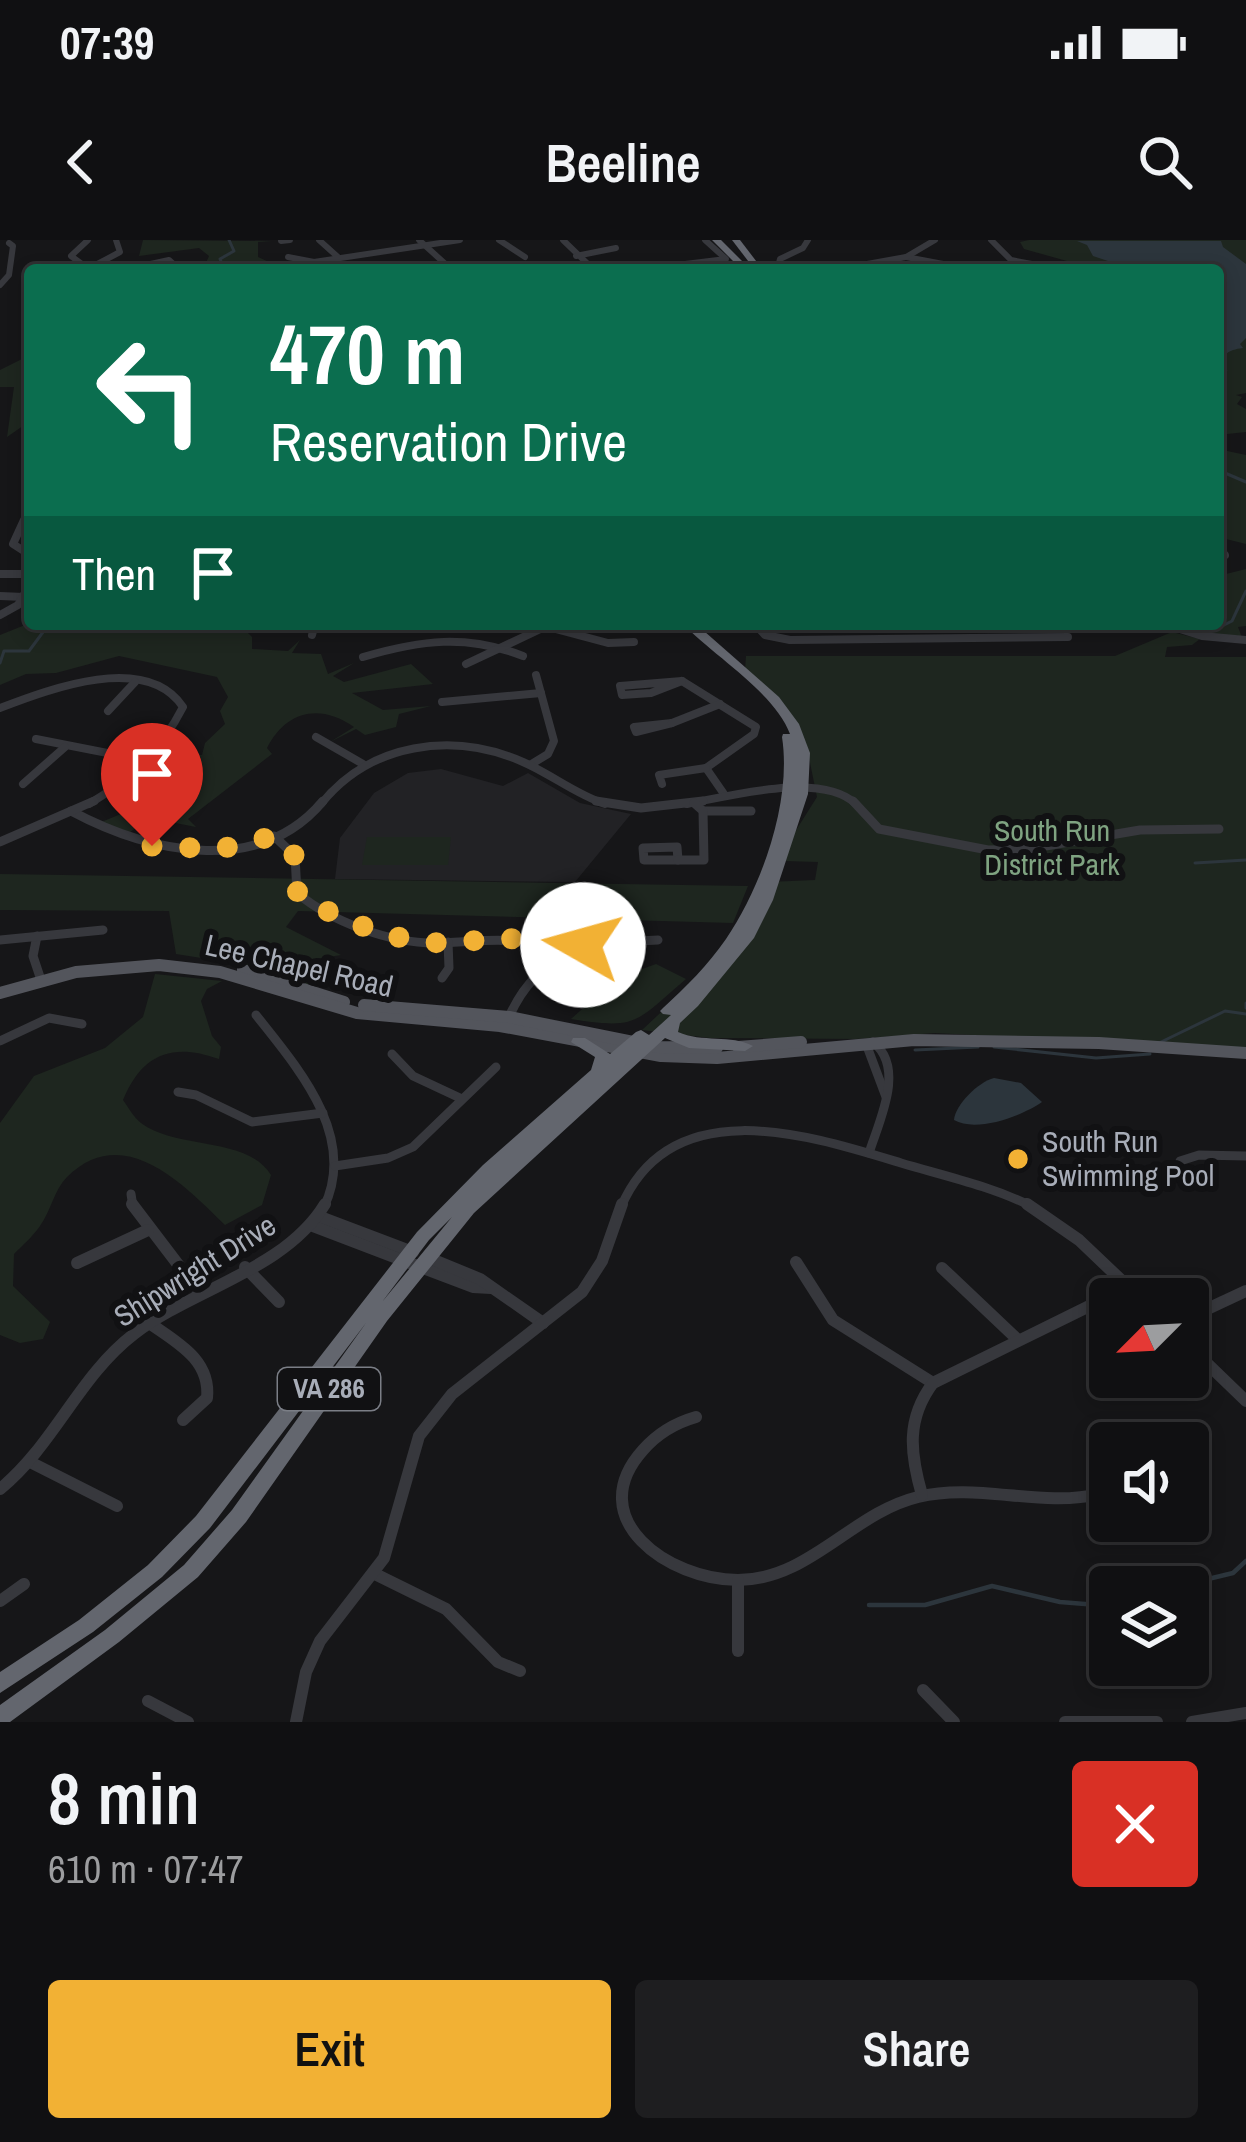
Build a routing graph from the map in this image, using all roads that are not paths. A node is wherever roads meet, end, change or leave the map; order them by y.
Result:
1 (88, 240) edge
2 (116, 240) edge
3 (290, 240) edge
4 (319, 240) edge
5 (419, 240) edge
6 (460, 240) edge
7 (499, 240) edge
8 (563, 240) edge
9 (808, 240) edge
10 (935, 240) edge
11 (991, 240) edge
12 (714, 241) edge
13 (280, 242) edge
14 (9, 243) dead end
15 (369, 243) edge
16 (426, 246) junction
17 (616, 248) dead end
18 (0, 253) edge
19 (12, 253) junction
20 (375, 254) junction
21 (576, 256) junction
22 (906, 256) junction
23 (288, 257) dead end
24 (525, 257) dead end
25 (339, 258) junction
26 (872, 262) junction
27 (81, 264) edge
28 (99, 264) edge
29 (446, 264) edge
30 (586, 264) edge
31 (704, 264) edge
32 (746, 264) edge
33 (779, 264) edge
34 (862, 264) edge
35 (875, 264) edge
36 (945, 264) edge
37 (1048, 264) edge
38 (10, 271) junction
39 (0, 272) edge
40 (0, 285) edge
41 (24, 520) dead end
42 (19, 530) junction
43 (24, 530) edge
44 (24, 553) edge
45 (0, 596) edge
46 (24, 597) joint
47 (0, 615) edge
48 (313, 630) edge
49 (539, 630) edge
50 (563, 630) edge
51 (685, 630) edge
52 (696, 630) edge
53 (760, 630) edge
54 (876, 630) edge
55 (949, 630) edge
56 (1017, 630) edge
57 (1185, 630) edge
58 (311, 635) dead end
59 (1068, 637) dead end
60 (1020, 639) junction
61 (879, 640) junction
62 (952, 640) junction
63 (1246, 640) edge
64 (634, 642) dead end
65 (499, 646) junction
66 (523, 656) dead end
67 (363, 657) dead end
68 (466, 664) dead end
69 (536, 675) dead end
70 (682, 681) junction
71 (135, 682) junction
72 (541, 693) junction
73 (442, 702) dead end
74 (720, 704) junction
75 (0, 708) edge
76 (108, 711) dead end
77 (672, 723) dead end
78 (316, 737) dead end
79 (36, 740) dead end
80 (65, 747) junction
81 (149, 761) junction
82 (363, 764) junction
83 (530, 765) junction
84 (706, 768) junction
85 (23, 784) dead end
86 (662, 784) dead end
87 (797, 788) junction
88 (724, 794) junction
89 (694, 803) junction
90 (71, 811) junction
91 (703, 812) junction
92 (751, 812) dead end
93 (1220, 829) dead end
94 (274, 836) junction
95 (0, 842) edge
96 (678, 860) dead end
97 (103, 930) dead end
98 (37, 936) junction
99 (0, 940) edge
100 (658, 940) dead end
101 (448, 942) junction
102 (563, 953) junction
103 (39, 976) junction
104 (442, 978) dead end
105 (0, 989) edge
106 (308, 997) junction
107 (256, 1015) dead end
108 (509, 1017) junction
109 (673, 1021) junction
110 (82, 1024) dead end
111 (0, 1041) edge
112 (579, 1042) junction
113 (873, 1042) junction
114 (745, 1046) junction
115 (634, 1048) junction
116 (1246, 1053) edge
117 (392, 1054) dead end
118 (496, 1067) dead end
119 (598, 1073) junction
120 (178, 1092) dead end
121 (460, 1098) junction
122 (323, 1112) junction
123 (869, 1153) junction
124 (1246, 1156) edge
125 (1180, 1161) dead end
126 (335, 1166) junction
127 (131, 1194) dead end
128 (314, 1221) junction
129 (148, 1230) junction
130 (415, 1259) junction
131 (796, 1262) dead end
132 (77, 1263) dead end
133 (245, 1267) junction
134 (942, 1268) dead end
135 (1119, 1278) edge
136 (1246, 1291) edge
137 (199, 1292) junction
138 (279, 1302) dead end
139 (1089, 1305) edge
140 (1209, 1308) edge
141 (148, 1322) junction
142 (543, 1323) junction
143 (1016, 1339) junction
144 (1209, 1365) edge
145 (933, 1383) junction
146 (1246, 1401) edge
147 (697, 1417) dead end
148 (183, 1420) dead end
149 (32, 1463) junction
150 (0, 1489) edge
151 (922, 1495) junction
152 (1089, 1496) edge
153 (117, 1506) dead end
154 (375, 1574) junction
155 (738, 1580) junction
156 (24, 1584) dead end
157 (0, 1601) edge
158 (738, 1651) dead end
159 (520, 1671) dead end
160 (0, 1684) edge
161 (923, 1690) dead end
162 (148, 1701) dead end
163 (1246, 1713) edge
164 (0, 1717) edge
165 (178, 1720) edge
166 (296, 1722) edge
167 (954, 1722) edge
168 (1065, 1722) edge
169 (1157, 1722) edge
170 (1192, 1722) edge

1 - 27 street
2 - 28 street
3 - 13 street
4 - 25 street
5 - 16 street
6 - 16 street
7 - 24 street
8 - 21 street
9 - 33 street
10 - 22 street
11 - 37 street
12 - 31 street
12 - 32 highway
14 - 19 street
15 - 20 street
16 - 20 street
16 - 29 street
17 - 21 street
18 - 19 street
19 - 38 street
20 - 25 street
21 - 30 street
22 - 26 street
22 - 36 street
23 - 25 street
26 - 34 street
26 - 35 street
38 - 39 street
38 - 40 street
41 - 42 street
42 - 43 street
42 - 44 street
45 - 46 street
46 - 47 street
48 - 58 street
49 - 65 street
50 - 64 street
51 - 87 highway, VA 286
52 - 87 highway, VA 286
53 - 61 street
54 - 61 street
55 - 62 street
56 - 60 street
57 - 63 street
59 - 60 street
60 - 62 street
61 - 62 street
65 - 66 street
65 - 67 street
65 - 68 street
69 - 72 street
70 - 70 street
70 - 74 street
71 - 75 street
71 - 76 street
71 - 81 street
72 - 73 street
72 - 83 street
74 - 77 street
74 - 84 street
78 - 82 street
79 - 80 street
80 - 81 street
80 - 85 street
81 - 90 street
82 - 83 street
82 - 94 street
83 - 89 street
84 - 86 street
84 - 88 street
87 - 88 street
87 - 93 street
87 - 109 highway, VA 286
87 - 115 highway, VA 286
88 - 89 street
89 - 91 street
90 - 94 street
90 - 95 street
91 - 92 street
91 - 96 street
94 - 101 street
97 - 98 street
98 - 99 street
98 - 103 street
100 - 102 street
101 - 102 street
101 - 104 street
102 - 108 street
103 - 105 main road, Lee Chapel Road
103 - 106 main road, Lee Chapel Road
106 - 108 main road, Lee Chapel Road
106 - 112 main road, Lee Chapel Road
107 - 122 street
108 - 115 main road, Lee Chapel Road
109 - 114 highway
109 - 115 highway, VA 286
110 - 111 street
112 - 115 main road, Lee Chapel Road
112 - 119 highway
113 - 114 main road, Lee Chapel Road
113 - 115 main road, Lee Chapel Road
113 - 116 main road, Lee Chapel Road
113 - 123 street
114 - 115 main road, Lee Chapel Road
115 - 119 highway, VA 286
115 - 130 highway, VA 286
117 - 121 street
118 - 121 street
119 - 130 highway, VA 286
120 - 122 street
121 - 126 street
122 - 126 street
123 - 135 street
123 - 142 street
124 - 125 street
126 - 128 street, Shipwright Drive
127 - 129 street
128 - 130 street
128 - 133 street, Shipwright Drive
129 - 132 street
129 - 137 street
130 - 142 street
130 - 160 highway, VA 286
130 - 164 highway, VA 286
131 - 145 street
133 - 137 street, Shipwright Drive
133 - 138 street
134 - 143 street
136 - 140 street
137 - 141 street, Shipwright Drive
139 - 143 street
141 - 148 street
141 - 149 street, Shipwright Drive
142 - 154 street
143 - 145 street
144 - 146 street
145 - 151 street
147 - 155 street
149 - 150 street, Shipwright Drive
149 - 153 street
151 - 152 street
151 - 155 street
154 - 159 street
154 - 166 street
155 - 158 street
156 - 157 street
161 - 167 street
162 - 165 street
163 - 170 street
168 - 169 street

